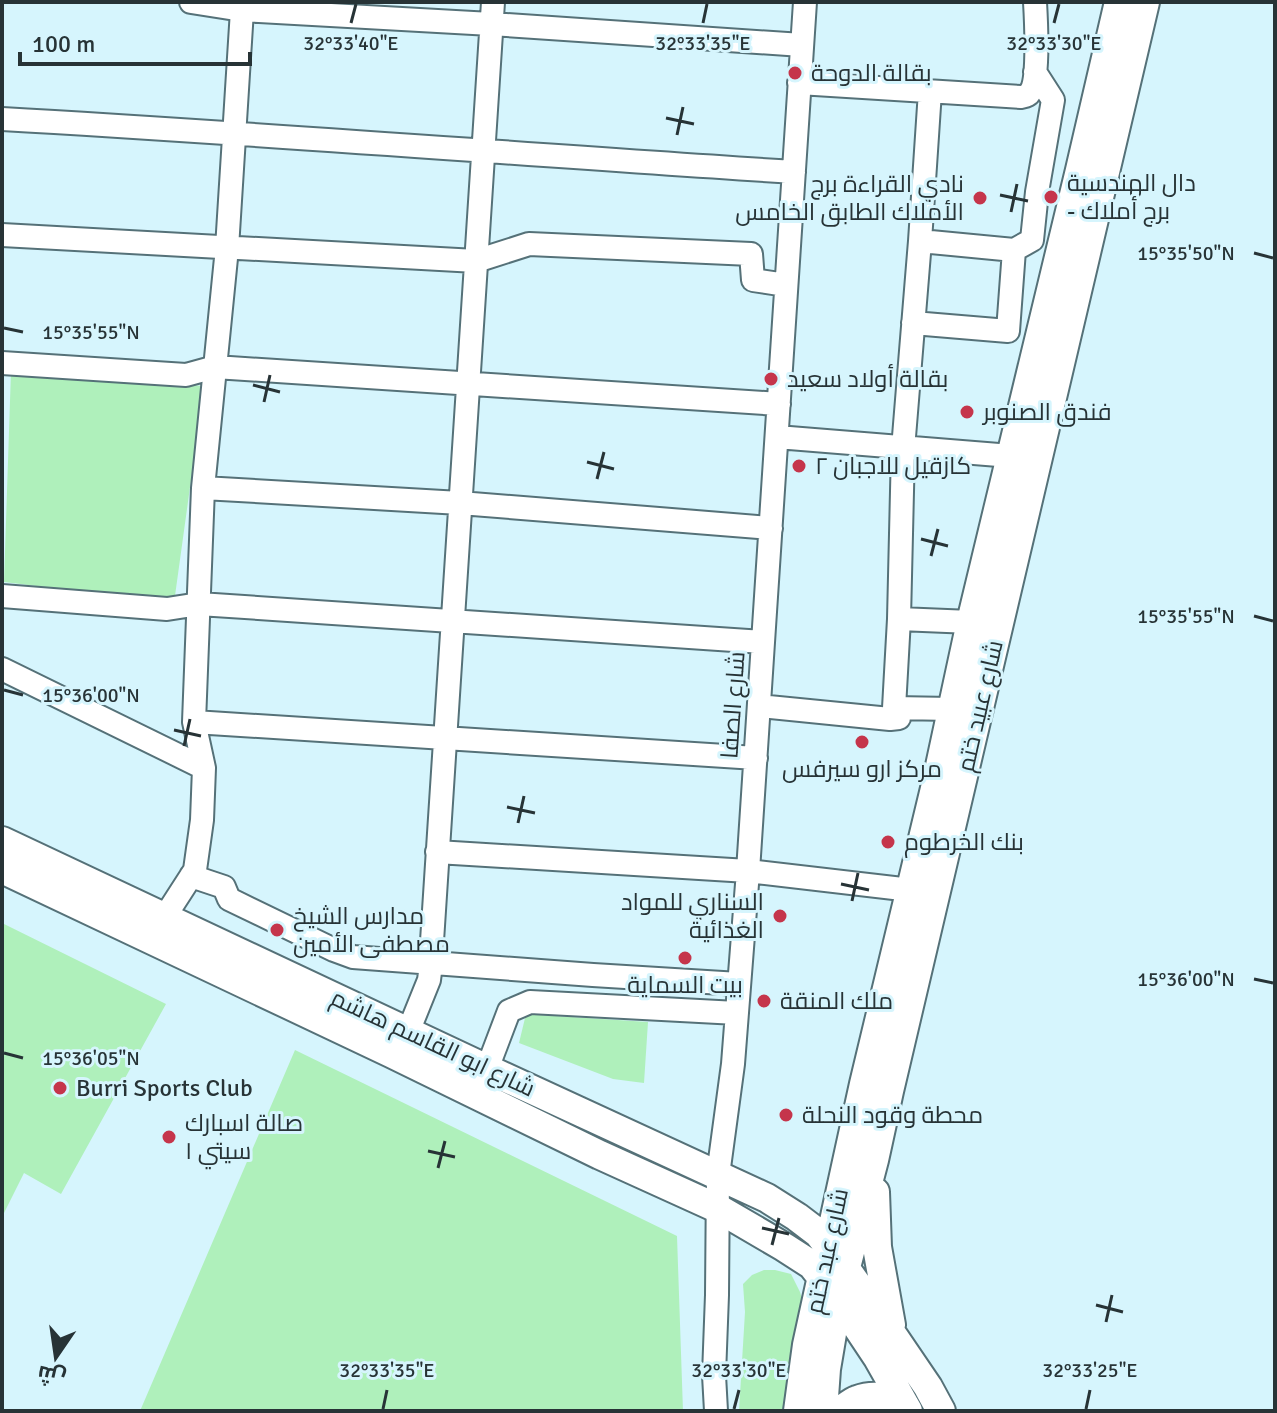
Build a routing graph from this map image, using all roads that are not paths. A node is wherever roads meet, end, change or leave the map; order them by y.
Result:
1 (191, 2) edge
2 (805, 2) edge
3 (1035, 2) edge
4 (1119, 2) edge
5 (1145, 2) edge
6 (242, 10) junction
7 (492, 13) edge
8 (802, 45) junction
9 (1035, 72) junction
10 (799, 83) junction
11 (930, 91) junction
12 (2, 119) edge
13 (234, 132) junction
14 (483, 152) junction
15 (794, 172) junction
16 (2, 235) edge
17 (920, 241) junction
18 (227, 248) junction
19 (1014, 250) junction
20 (476, 261) junction
21 (786, 285) junction
22 (913, 323) junction
23 (2, 363) edge
24 (215, 367) junction
25 (468, 383) junction
26 (779, 404) junction
27 (777, 437) junction
28 (903, 449) junction
29 (1011, 456) junction
30 (203, 488) junction
31 (460, 503) junction
32 (771, 528) junction
33 (2, 596) edge
34 (199, 604) junction
35 (899, 619) junction
36 (452, 622) junction
37 (971, 622) junction
38 (763, 642) junction
39 (2, 669) edge
40 (759, 706) junction
41 (894, 708) junction
42 (952, 709) junction
43 (194, 722) junction
44 (445, 739) junction
45 (756, 758) junction
46 (204, 768) junction
47 (2, 841) edge
48 (437, 852) junction
49 (4, 871) edge
50 (748, 871) junction
51 (191, 876) junction
52 (911, 890) junction
53 (164, 918) junction
54 (430, 963) junction
55 (739, 984) junction
56 (737, 1013) junction
57 (408, 1032) junction
58 (487, 1069) junction
59 (862, 1092) joint
60 (874, 1160) junction
61 (718, 1175) junction
62 (719, 1209) junction
63 (834, 1273) junction
64 (894, 1337) junction
65 (906, 1407) edge
66 (716, 1411) edge
67 (798, 1411) edge
68 (823, 1411) edge
69 (840, 1411) edge
70 (941, 1411) edge

1 - 6 street
2 - 8 street, شارع الصفا
3 - 9 street
4 - 29 main road, شارع عبيد ختم
5 - 60 main road, شارع عبيد ختم
6 - 7 street
6 - 13 street
7 - 8 street
7 - 14 street
8 - 10 street, شارع الصفا
9 - 11 street
9 - 19 street
10 - 11 street
10 - 15 street, شارع الصفا
11 - 17 street
12 - 13 street
13 - 14 street
13 - 18 street
14 - 15 street
14 - 20 street
15 - 21 street, شارع الصفا
16 - 18 street
17 - 19 street
17 - 22 street
18 - 20 street
18 - 24 street
19 - 22 street
20 - 21 street
20 - 25 street
21 - 26 street, شارع الصفا
22 - 28 street
23 - 24 street
24 - 25 street
24 - 30 street
25 - 26 street
25 - 31 street
26 - 27 street, شارع الصفا
27 - 28 street
27 - 32 street, شارع الصفا
28 - 29 street
28 - 35 street
29 - 37 main road, شارع عبيد ختم
30 - 31 street
30 - 34 street
31 - 32 street
31 - 36 street
32 - 38 street, شارع الصفا
33 - 34 street
34 - 36 street
34 - 43 street
35 - 37 street
35 - 41 street
36 - 38 street
36 - 44 street
37 - 42 main road, شارع عبيد ختم
38 - 40 street, شارع الصفا
39 - 46 street
40 - 41 street
40 - 45 street, شارع الصفا
41 - 42 street
42 - 52 main road, شارع عبيد ختم
43 - 44 street
43 - 46 street
44 - 45 street
44 - 48 street
45 - 50 street, شارع الصفا
46 - 51 street
47 - 53 main road, شارع ابو القاسم هاشم
48 - 50 street
48 - 54 street
49 - 62 main road, شارع ابو القاسم هاشم
50 - 52 street
50 - 55 street, شارع الصفا
51 - 53 street
51 - 54 street
52 - 59 main road, شارع عبيد ختم
53 - 57 main road, شارع ابو القاسم هاشم
54 - 55 street
54 - 57 street
55 - 56 street, شارع الصفا
56 - 58 street
56 - 61 street, شارع الصفا
57 - 58 main road, شارع ابو القاسم هاشم
58 - 61 main road, شارع ابو القاسم هاشم
59 - 63 main road, شارع عبد ختم
60 - 63 main road, شارع عبيد ختم
60 - 64 main road
61 - 62 street, شارع الصفا
61 - 63 main road, شارع ابو القاسم هاشم
62 - 63 main road, شارع ابو القاسم هاشم
62 - 66 street, شارع الصفا
63 - 64 main road
63 - 65 main road
63 - 67 main road, شارع عبد ختم
63 - 68 main road, شارع عبيد ختم
64 - 70 main road
65 - 69 main road

